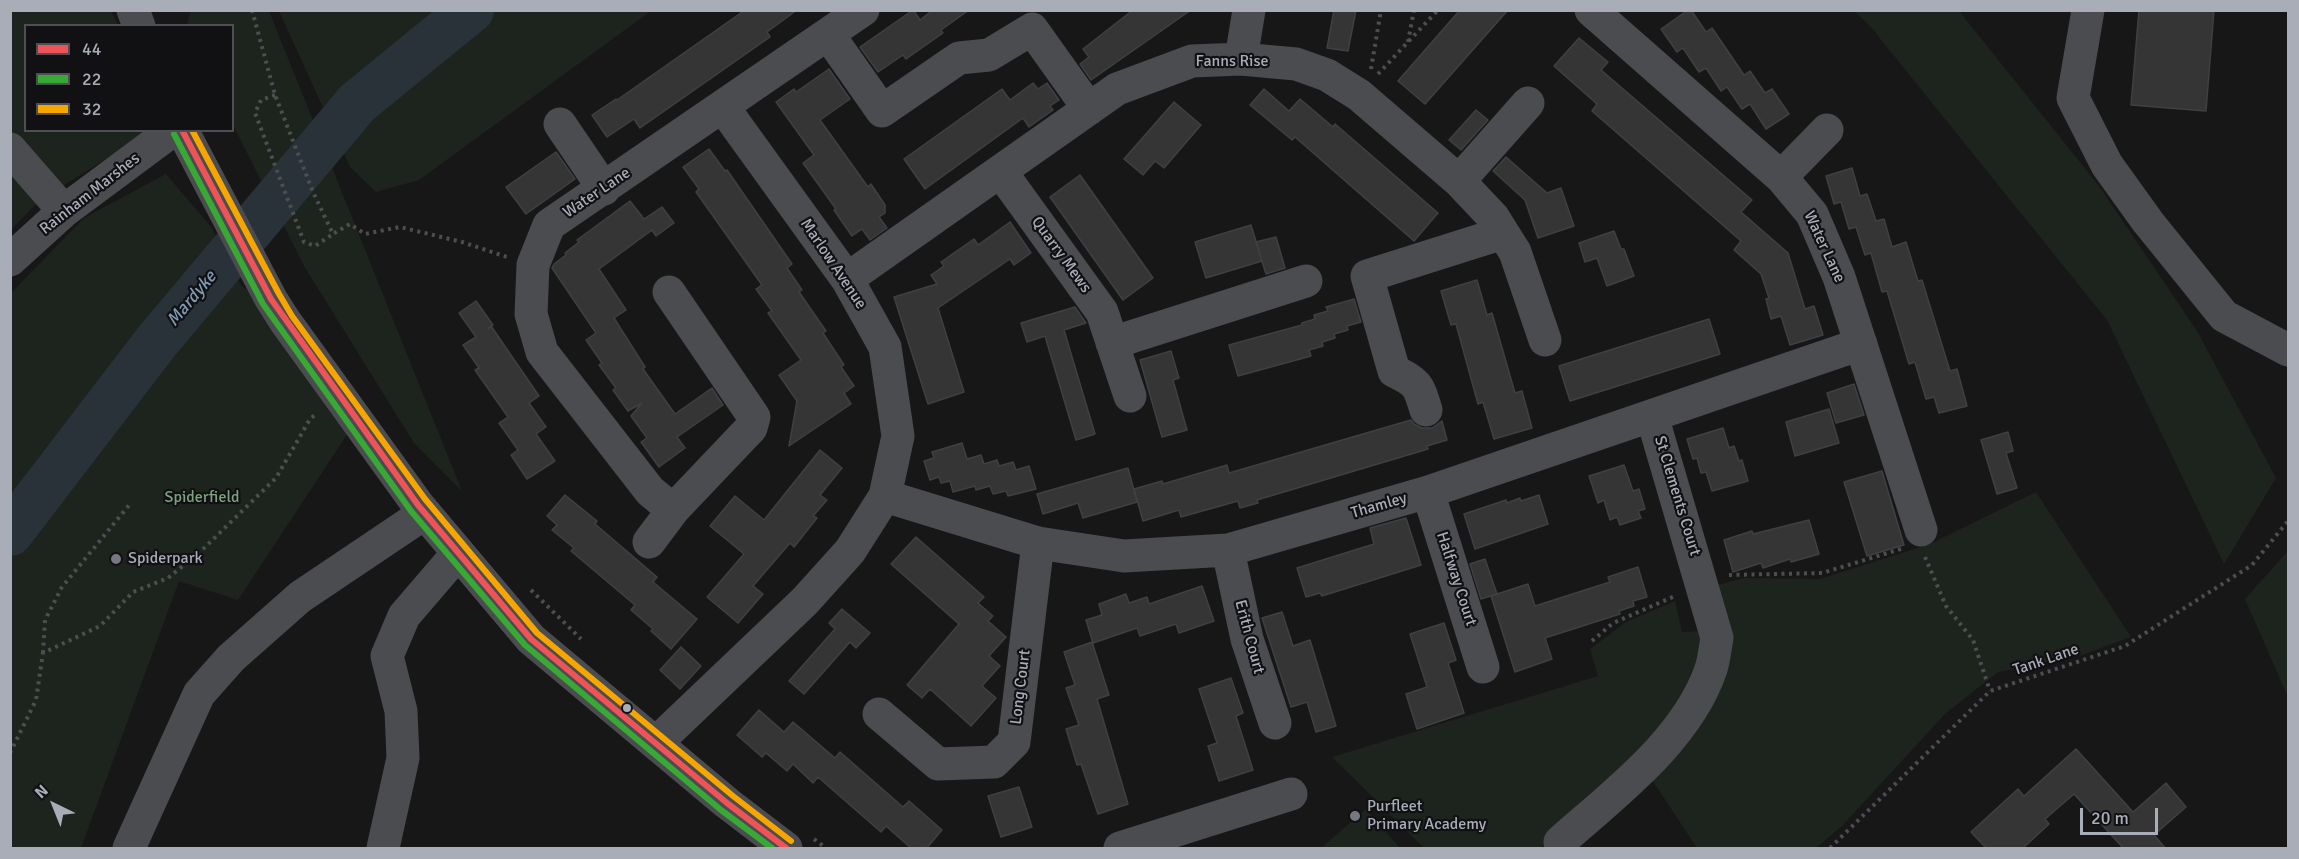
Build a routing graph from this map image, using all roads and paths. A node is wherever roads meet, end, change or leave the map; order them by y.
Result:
1 (252, 10) edge
2 (863, 10) edge
3 (1249, 10) edge
4 (1381, 10) edge
5 (1414, 10) edge
6 (1438, 10) edge
7 (2088, 10) edge
8 (1607, 15) edge
9 (828, 34) junction
10 (1408, 43) junction
11 (1241, 59) junction
12 (1364, 89) junction
13 (274, 95) junction
14 (1528, 103) dead end
15 (723, 107) junction
16 (1089, 109) junction
17 (560, 124) dead end
18 (1827, 130) dead end
19 (170, 132) edge
20 (183, 132) edge
21 (10, 149) edge
22 (1001, 171) junction
23 (1780, 177) junction
24 (1459, 181) junction
25 (604, 189) junction
26 (64, 211) junction
27 (1503, 233) junction
28 (333, 234) junction
29 (10, 260) edge
30 (533, 266) junction
31 (847, 279) junction
32 (1306, 281) dead end
33 (669, 292) dead end
34 (1545, 340) dead end
35 (1112, 342) junction
36 (1861, 344) junction
37 (2289, 350) edge
38 (337, 394) junction
39 (1130, 396) dead end
40 (1426, 410) dead end
41 (1652, 416) junction
42 (1428, 492) junction
43 (885, 496) junction
44 (130, 504) dead end
45 (673, 510) junction
46 (425, 513) junction
47 (2289, 522) edge
48 (1922, 536) junction
49 (649, 542) dead end
50 (1038, 543) junction
51 (1228, 550) junction
52 (458, 553) junction
53 (1702, 580) junction
54 (524, 583) dead end
55 (582, 640) dead end
56 (1592, 641) dead end
57 (43, 653) junction
58 (1483, 667) dead end
59 (1990, 692) junction
60 (879, 714) dead end
61 (1275, 723) dead end
62 (656, 743) junction
63 (10, 753) edge
64 (1291, 794) dead end
65 (797, 841) edge
66 (1560, 842) dead end
67 (129, 849) edge
68 (383, 849) edge
69 (825, 849) edge
70 (1120, 849) edge
71 (1830, 849) edge

1 - 13 path
2 - 9 street, Water Lane
3 - 11 street
4 - 12 path
5 - 10 path
6 - 10 path
7 - 37 street
8 - 23 street, Water Lane
9 - 15 street, Water Lane
9 - 16 street
10 - 12 path
11 - 12 street, Fanns Rise
11 - 16 street, Fanns Rise
12 - 24 street, Fanns Rise
13 - 28 path
13 - 28 path
14 - 24 street
15 - 25 street, Water Lane
15 - 31 street, Marlow Avenue
16 - 22 street, Fanns Rise
17 - 25 street
18 - 23 street
19 - 26 street, Rainham Marshes
20 - 38 street
21 - 26 street
22 - 31 street, Fanns Rise
22 - 35 street, Quarry Mews
23 - 36 street, Water Lane
24 - 27 street, Fanns Rise
25 - 30 street, Water Lane
26 - 29 street, Rainham Marshes
27 - 34 street, Fanns Rise
27 - 40 street
28 - 30 path
30 - 45 street, Water Lane
31 - 43 street, Marlow Avenue
32 - 35 street
33 - 45 street
35 - 39 street, Quarry Mews
36 - 41 street, Thamley
36 - 48 street, Water Lane
38 - 46 street
38 - 57 path
41 - 42 street, Thamley
41 - 53 street, St Clements Court
42 - 51 street, Thamley
42 - 58 street, Halfway Court
43 - 50 street, Thamley
43 - 62 street, Marlow Avenue
44 - 57 path
45 - 49 street
46 - 52 street
46 - 67 street
47 - 59 path, Tank Lane
48 - 53 path
48 - 59 path
50 - 51 street, Thamley
50 - 60 street, Long Court
51 - 61 street, Erith Court
52 - 62 street
52 - 68 street
53 - 56 path
53 - 66 street, St Clements Court
54 - 55 path
57 - 63 path
59 - 71 path, Tank Lane
62 - 65 street
64 - 70 street
65 - 69 path

